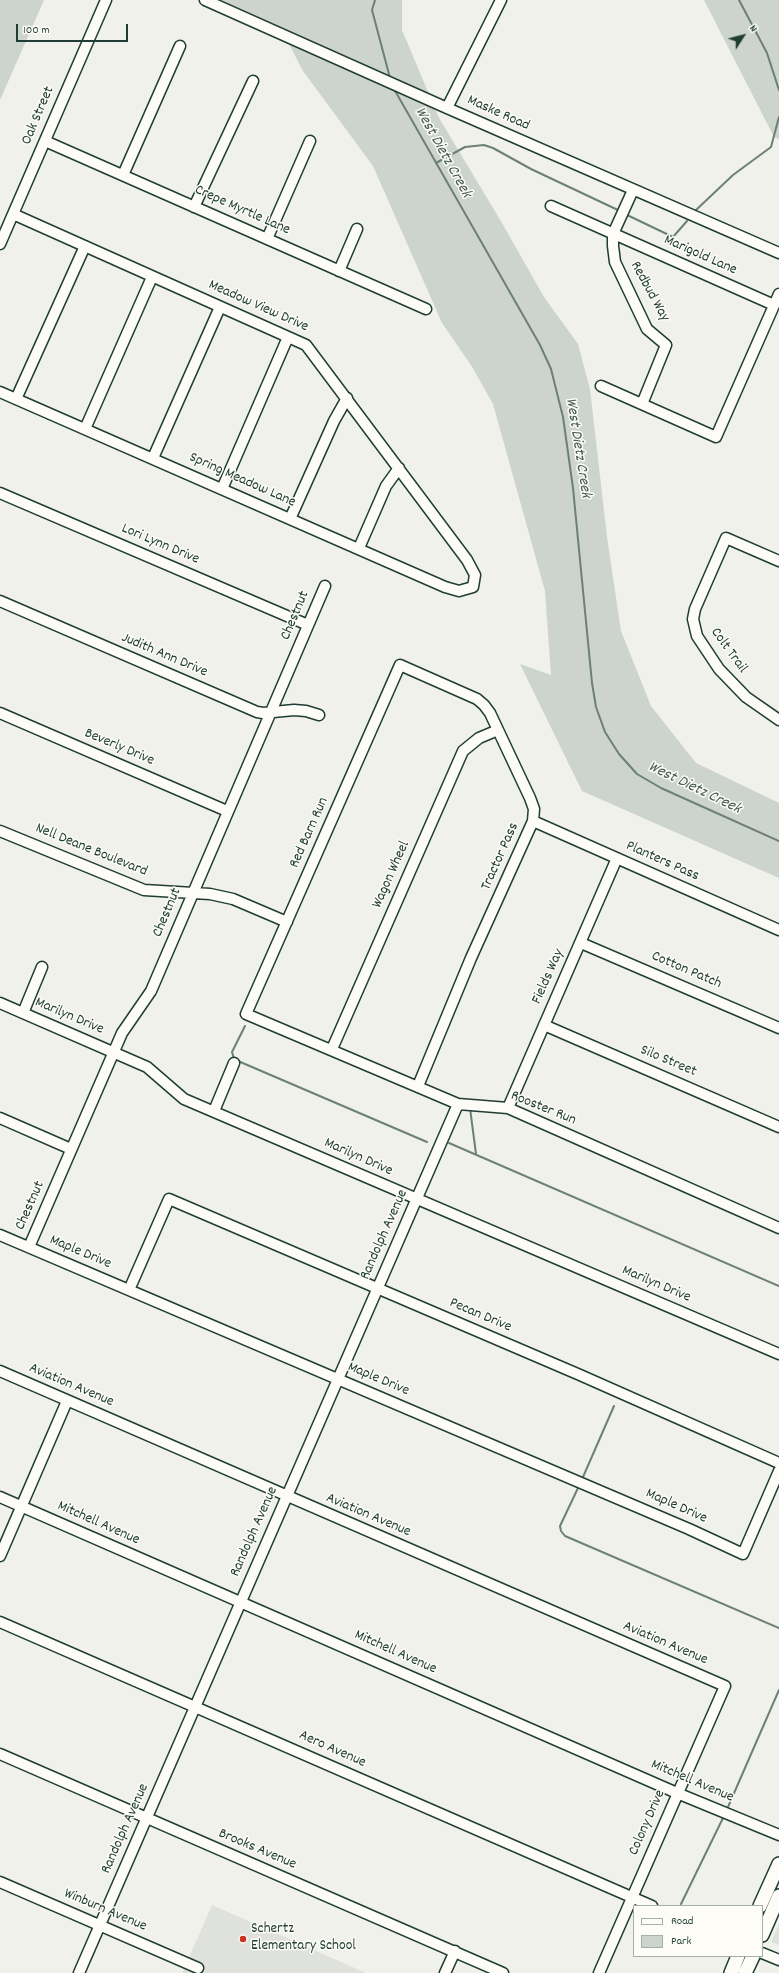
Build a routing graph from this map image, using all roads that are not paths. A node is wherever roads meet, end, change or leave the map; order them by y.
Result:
1 (106, 0) edge
2 (205, 0) edge
3 (501, 0) edge
4 (180, 46) dead end
5 (253, 81) dead end
6 (447, 108) junction
7 (45, 141) junction
8 (310, 141) dead end
9 (123, 175) junction
10 (633, 190) junction
11 (551, 206) dead end
12 (194, 207) junction
13 (13, 214) junction
14 (357, 229) dead end
15 (613, 234) junction
16 (267, 239) junction
17 (0, 244) edge
18 (85, 246) junction
19 (779, 253) edge
20 (339, 271) junction
21 (152, 277) junction
22 (779, 294) edge
23 (774, 305) junction
24 (220, 307) junction
25 (426, 309) dead end
26 (288, 337) junction
27 (601, 386) dead end
28 (0, 392) edge
29 (347, 398) junction
30 (16, 399) junction
31 (642, 404) junction
32 (85, 429) junction
33 (153, 458) junction
34 (399, 468) junction
35 (222, 489) junction
36 (0, 493) edge
37 (290, 519) junction
38 (359, 548) junction
39 (779, 561) edge
40 (325, 586) dead end
41 (473, 587) joint
42 (0, 602) edge
43 (308, 625) junction
44 (400, 665) joint
45 (270, 712) junction
46 (0, 713) edge
47 (320, 715) dead end
48 (779, 720) edge
49 (498, 730) junction
50 (227, 811) junction
51 (533, 821) junction
52 (0, 831) edge
53 (617, 858) junction
54 (193, 893) junction
55 (287, 922) junction
56 (779, 930) edge
57 (581, 943) junction
58 (42, 967) dead end
59 (0, 1003) edge
60 (23, 1013) junction
61 (246, 1014) joint
62 (544, 1025) junction
63 (779, 1028) edge
64 (332, 1049) junction
65 (114, 1053) junction
66 (234, 1063) dead end
67 (418, 1086) junction
68 (458, 1104) junction
69 (508, 1108) junction
70 (214, 1111) junction
71 (0, 1118) edge
72 (779, 1127) edge
73 (72, 1149) junction
74 (417, 1199) junction
75 (779, 1228) edge
76 (0, 1235) edge
77 (29, 1247) junction
78 (378, 1289) junction
79 (128, 1290) junction
80 (779, 1354) edge
81 (0, 1371) edge
82 (338, 1379) junction
83 (67, 1401) junction
84 (779, 1463) edge
85 (779, 1471) edge
86 (0, 1497) edge
87 (287, 1497) junction
88 (22, 1507) junction
89 (0, 1556) edge
90 (241, 1602) junction
91 (0, 1622) edge
92 (725, 1686) joint
93 (195, 1707) junction
94 (0, 1754) edge
95 (677, 1793) junction
96 (147, 1819) junction
97 (779, 1835) edge
98 (779, 1864) edge
99 (0, 1882) edge
100 (779, 1896) edge
101 (632, 1897) junction
102 (650, 1905) edge
103 (760, 1905) edge
104 (100, 1926) junction
105 (763, 1933) edge
106 (455, 1951) junction
107 (763, 1954) edge
108 (738, 1957) edge
109 (753, 1957) edge
110 (779, 1960) edge
111 (198, 1968) dead end
112 (80, 1973) edge
113 (445, 1973) edge
114 (503, 1973) edge
115 (599, 1973) edge
116 (731, 1973) edge
117 (745, 1973) edge

1 - 7 street, Oak Street
2 - 6 street, Maske Road
3 - 6 street
4 - 9 street
5 - 12 street
6 - 10 street, Maske Road
7 - 9 street, Crepe Myrtle Lane
7 - 13 street, Oak Street
8 - 16 street
9 - 12 street, Crepe Myrtle Lane
10 - 15 street
10 - 19 street, Maske Road
11 - 15 street, Marigold Lane
12 - 16 street, Crepe Myrtle Lane
13 - 17 street, Oak Street
13 - 18 street, Meadow View Drive
14 - 20 street
15 - 23 street, Marigold Lane
15 - 31 street, Redbud Way
16 - 20 street, Crepe Myrtle Lane
18 - 21 street, Meadow View Drive
18 - 30 street
20 - 25 street, Crepe Myrtle Lane
21 - 24 street, Meadow View Drive
21 - 32 street
22 - 23 street
23 - 31 street
24 - 26 street, Meadow View Drive
24 - 33 street
26 - 29 street, Meadow View Drive
26 - 35 street
27 - 31 street
28 - 30 street, Spring Meadow Lane
29 - 34 street, Meadow View Drive
29 - 37 street
30 - 32 street, Spring Meadow Lane
32 - 33 street, Spring Meadow Lane
33 - 35 street, Spring Meadow Lane
34 - 38 street
34 - 41 street, Meadow View Drive
35 - 37 street, Spring Meadow Lane
36 - 43 street, Lori Lynn Drive
37 - 38 street, Spring Meadow Lane
38 - 41 street, Spring Meadow Lane
39 - 48 street, Colt Trail
40 - 43 street, Chestnut
42 - 45 street, Judith Ann Drive
43 - 45 street, Chestnut
44 - 49 street, Tractor Pass
44 - 55 street, Red Barn Run
45 - 47 street, Judith Ann Drive
45 - 50 street, Chestnut
46 - 50 street, Beverly Drive
49 - 51 street, Tractor Pass
49 - 64 street, Wagon Wheel
50 - 54 street, Chestnut
51 - 53 street, Planters Pass
51 - 67 street, Tractor Pass
52 - 54 street, Nell Deane Boulevard
53 - 56 street, Planters Pass
53 - 57 street, Fields Way
54 - 55 street, Nell Deane Boulevard
54 - 65 street, Chestnut
55 - 61 street, Red Barn Run
57 - 62 street, Fields Way
57 - 63 street, Cotton Patch
58 - 60 street
59 - 60 street, Marilyn Drive
60 - 65 street, Marilyn Drive
61 - 64 street, Rooster Run
62 - 69 street, Fields Way
62 - 72 street, Silo Street
64 - 67 street, Rooster Run
65 - 70 street, Marilyn Drive
65 - 73 street, Chestnut
66 - 70 street
67 - 68 street, Rooster Run
68 - 69 street, Rooster Run
68 - 74 street, Randolph Avenue
69 - 75 street, Rooster Run
70 - 74 street, Marilyn Drive
71 - 73 street
73 - 77 street, Chestnut
74 - 78 street, Randolph Avenue
74 - 80 street, Marilyn Drive
76 - 77 street, Maple Drive
77 - 79 street, Maple Drive
78 - 79 street, Pecan Drive
78 - 82 street, Randolph Avenue
78 - 84 street, Pecan Drive
79 - 82 street, Maple Drive
81 - 83 street, Aviation Avenue
82 - 85 street, Maple Drive
82 - 87 street, Randolph Avenue
83 - 87 street, Aviation Avenue
83 - 88 street
86 - 88 street, Mitchell Avenue
87 - 90 street, Randolph Avenue
87 - 92 street, Aviation Avenue
88 - 89 street
88 - 90 street, Mitchell Avenue
90 - 93 street, Randolph Avenue
90 - 95 street, Mitchell Avenue
91 - 93 street, Aero Avenue
92 - 95 street, Colony Drive
93 - 96 street, Randolph Avenue
93 - 101 street, Aero Avenue
94 - 96 street, Brooks Avenue
95 - 97 street, Mitchell Avenue
95 - 101 street, Colony Drive
96 - 104 street, Randolph Avenue
96 - 106 street, Brooks Avenue
98 - 103 main road
99 - 104 street, Winburn Avenue
100 - 105 main road
101 - 102 street, Aero Avenue
101 - 115 street, Colony Drive
104 - 111 street, Winburn Avenue
104 - 112 street, Randolph Avenue
106 - 113 street
106 - 114 street, Brooks Avenue
107 - 110 street
108 - 116 main road
109 - 117 main road

